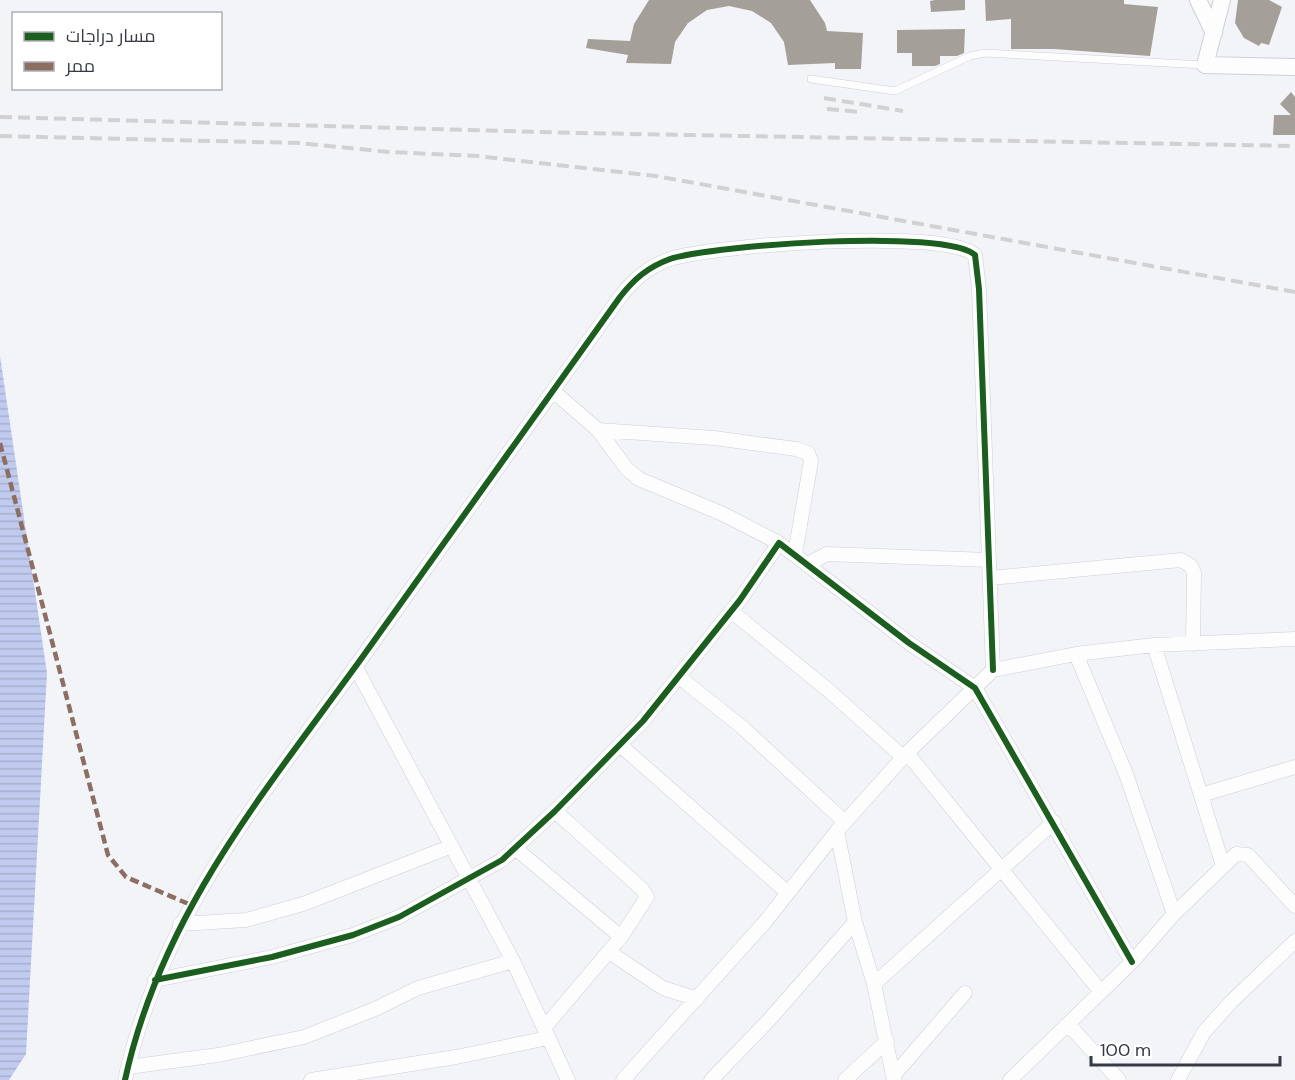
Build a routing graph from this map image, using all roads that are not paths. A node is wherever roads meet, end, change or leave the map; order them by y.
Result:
1 (1198, 0) edge
2 (1222, 0) edge
3 (1214, 33) junction
4 (1205, 65) junction
5 (1295, 67) edge
6 (811, 79) dead end
7 (553, 391) junction
8 (598, 430) junction
9 (779, 543) junction
10 (795, 554) junction
11 (989, 560) junction
12 (808, 564) junction
13 (990, 578) junction
14 (731, 611) junction
15 (1295, 639) edge
16 (1193, 644) junction
17 (1154, 645) junction
18 (1076, 654) junction
19 (356, 666) junction
20 (993, 670) junction
21 (679, 677) junction
22 (975, 688) junction
23 (620, 744) junction
24 (905, 755) junction
25 (1295, 767) edge
26 (1201, 795) junction
27 (555, 811) junction
28 (1054, 822) junction
29 (841, 827) junction
30 (452, 846) junction
31 (515, 848) junction
32 (1223, 866) junction
33 (1002, 871) junction
34 (468, 878) junction
35 (788, 893) junction
36 (1295, 906) edge
37 (1174, 914) junction
38 (855, 922) junction
39 (180, 924) junction
40 (621, 937) junction
41 (1295, 940) edge
42 (609, 952) junction
43 (513, 961) junction
44 (1132, 962) junction
45 (155, 980) junction
46 (873, 984) junction
47 (1101, 992) junction
48 (965, 993) dead end
49 (698, 999) junction
50 (1068, 1024) junction
51 (546, 1033) junction
52 (886, 1041) junction
53 (126, 1073) edge
54 (894, 1077) edge
55 (310, 1080) edge
56 (568, 1080) edge
57 (623, 1080) edge
58 (711, 1080) edge
59 (845, 1080) edge
60 (1010, 1080) edge
61 (1119, 1080) edge
62 (1178, 1080) edge

1 - 3 street
2 - 3 street
3 - 4 street
4 - 5 street
4 - 6 lane
7 - 8 street
7 - 11 street
7 - 19 street
8 - 9 street
8 - 10 street
9 - 10 street
9 - 14 street
10 - 12 street
11 - 12 street
11 - 13 street
12 - 22 street
13 - 16 street
13 - 20 street
14 - 21 street
14 - 24 street
15 - 16 street
16 - 17 street
17 - 18 street
17 - 26 street
18 - 20 street
18 - 37 street
19 - 30 street
19 - 39 street
20 - 22 street
21 - 23 street
21 - 29 street
22 - 24 street
22 - 28 street
23 - 27 street
23 - 35 street
24 - 29 street
24 - 33 street
25 - 26 street
26 - 32 street
27 - 31 street
27 - 40 street
28 - 33 street
28 - 44 street
29 - 35 street
29 - 38 street
30 - 34 street
30 - 39 street
31 - 34 street
31 - 40 street
32 - 36 street
32 - 37 street
33 - 46 street
33 - 47 street
34 - 43 street
34 - 45 street
35 - 49 street
37 - 44 street
38 - 46 street
38 - 58 street
39 - 45 street
40 - 42 street
41 - 62 street
42 - 49 street
42 - 51 street
43 - 51 street
43 - 53 street
44 - 47 street
45 - 53 street
46 - 52 street
47 - 50 street
48 - 54 street
49 - 57 street
50 - 60 street
50 - 61 street
51 - 55 street
51 - 56 street
52 - 54 street
52 - 59 street

